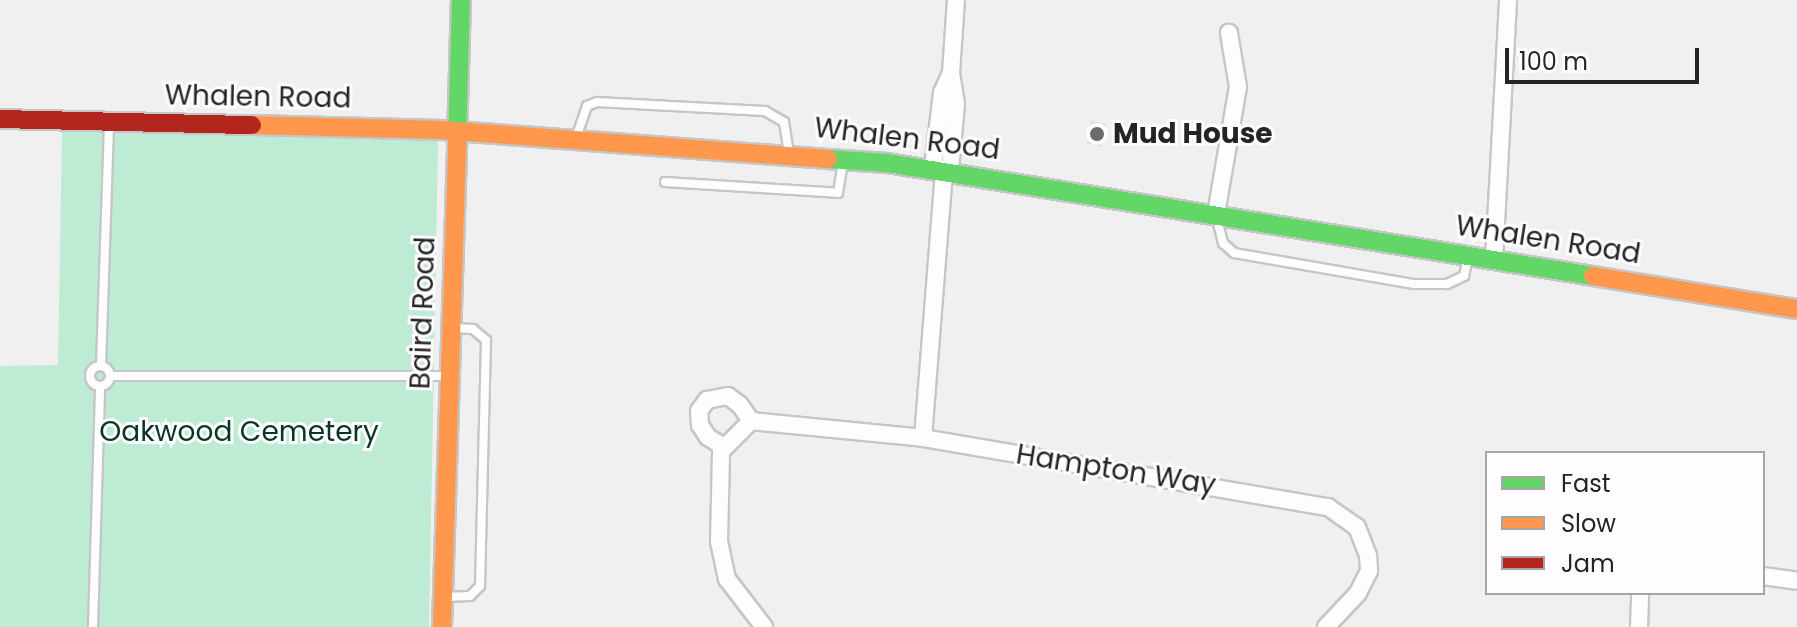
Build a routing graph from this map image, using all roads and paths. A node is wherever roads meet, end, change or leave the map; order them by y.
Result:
1 (461, 0) edge
2 (956, 0) edge
3 (1508, 0) edge
4 (1229, 33) dead end
5 (0, 119) edge
6 (109, 122) junction
7 (456, 131) junction
8 (575, 138) junction
9 (790, 154) junction
10 (844, 159) junction
11 (943, 169) junction
12 (665, 182) dead end
13 (1216, 214) junction
14 (1469, 255) junction
15 (1494, 260) junction
16 (1797, 307) edge
17 (451, 328) junction
18 (101, 366) junction
19 (110, 376) junction
20 (450, 376) junction
21 (100, 386) junction
22 (751, 421) junction
23 (923, 438) junction
24 (724, 447) junction
25 (1765, 576) edge
26 (1797, 581) edge
27 (1640, 595) edge
28 (443, 597) junction
29 (93, 627) edge
30 (442, 627) edge
31 (764, 627) edge
32 (1326, 627) edge
33 (1639, 627) edge

1 - 7 street, Baird Road
2 - 11 street
3 - 15 street
4 - 13 street
5 - 6 street, Whalen Road
6 - 7 street, Whalen Road
6 - 18 lane
7 - 8 street, Whalen Road
7 - 17 street, Baird Road
8 - 9 street, Whalen Road
8 - 9 lane
9 - 10 street, Whalen Road
10 - 11 street, Whalen Road
10 - 12 lane
11 - 13 street, Whalen Road
11 - 23 street
13 - 14 street, Whalen Road
13 - 14 lane
14 - 15 street, Whalen Road
15 - 16 street, Whalen Road
17 - 20 street, Baird Road
17 - 28 lane
18 - 19 lane
18 - 21 lane
19 - 20 lane
19 - 21 lane
20 - 28 street, Baird Road
21 - 29 lane
22 - 23 street, Hampton Way
22 - 24 street
22 - 24 street
23 - 32 street, Hampton Way
24 - 31 street
25 - 26 street
27 - 33 street
28 - 30 street, Baird Road

